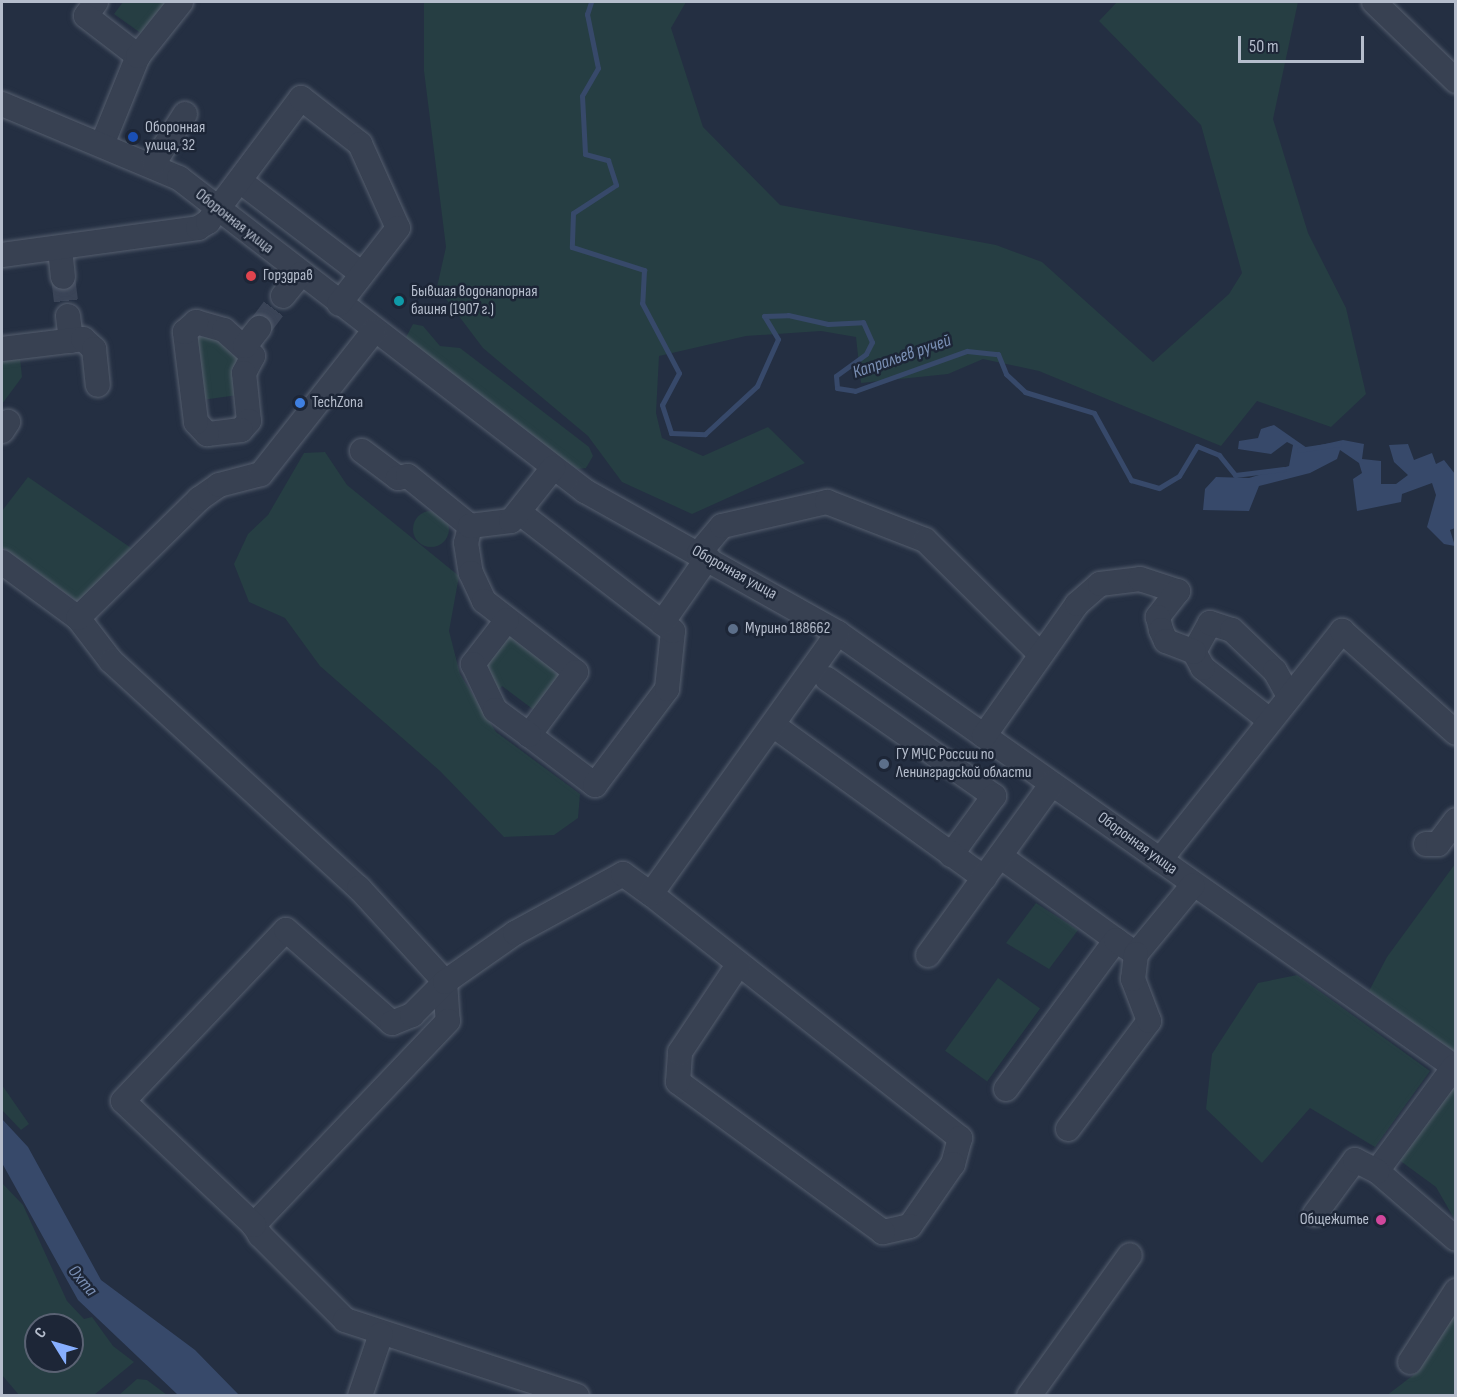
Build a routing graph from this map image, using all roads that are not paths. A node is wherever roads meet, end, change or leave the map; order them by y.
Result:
1 (96, 2) edge
2 (181, 2) edge
3 (1374, 2) edge
4 (138, 56) junction
5 (1455, 81) edge
6 (2, 104) edge
7 (185, 114) dead end
8 (103, 142) junction
9 (153, 163) junction
10 (240, 181) junction
11 (218, 209) junction
12 (60, 249) junction
13 (2, 255) edge
14 (301, 274) junction
15 (362, 274) junction
16 (63, 277) tunnel mouth
17 (283, 296) tunnel mouth
18 (339, 304) junction
19 (68, 316) tunnel mouth
20 (374, 332) junction
21 (252, 337) joint
22 (71, 340) junction
23 (2, 349) edge
24 (98, 385) dead end
25 (362, 451) dead end
26 (553, 468) junction
27 (521, 514) junction
28 (470, 526) junction
29 (704, 555) junction
30 (2, 562) edge
31 (78, 618) junction
32 (507, 620) junction
33 (662, 623) junction
34 (838, 633) junction
35 (1194, 652) junction
36 (1040, 654) junction
37 (827, 679) dead end
38 (1288, 696) junction
39 (1268, 719) junction
40 (773, 725) junction
41 (1455, 733) edge
42 (529, 735) junction
43 (984, 736) junction
44 (1052, 784) junction
45 (1455, 820) edge
46 (1426, 844) dead end
47 (951, 855) junction
48 (1000, 856) junction
49 (1160, 860) junction
50 (984, 878) junction
51 (1193, 885) junction
52 (651, 894) junction
53 (1116, 940) junction
54 (1136, 954) junction
55 (928, 955) dead end
56 (738, 965) junction
57 (445, 982) junction
58 (1455, 1068) edge
59 (1006, 1089) dead end
60 (1068, 1129) dead end
61 (1377, 1170) junction
62 (1315, 1214) dead end
63 (254, 1225) junction
64 (1455, 1239) edge
65 (1130, 1256) dead end
66 (1455, 1291) edge
67 (381, 1334) junction
68 (1410, 1362) dead end
69 (360, 1395) edge
70 (577, 1395) edge
71 (1029, 1395) edge

1 - 4 street
2 - 4 street
3 - 5 street
4 - 8 street
6 - 8 street, Оборонная улица
7 - 9 street
8 - 9 street, Оборонная улица
9 - 11 street, Оборонная улица
10 - 11 street
10 - 15 street
10 - 15 street
11 - 12 street
11 - 14 street, Оборонная улица
12 - 13 street
12 - 16 street
14 - 17 street
14 - 18 street, Оборонная улица
15 - 18 street
18 - 20 street, Оборонная улица
19 - 22 street
20 - 26 street, Оборонная улица
20 - 31 street
21 - 21 street
22 - 23 street
22 - 24 street
25 - 28 street
26 - 27 street
26 - 29 street, Оборонная улица
27 - 28 street
27 - 33 street
28 - 32 street
29 - 33 street
29 - 34 street, Оборонная улица
29 - 36 street
30 - 31 street
31 - 57 street
32 - 42 street
32 - 42 street
33 - 42 street
34 - 40 street
34 - 43 street, Оборонная улица
35 - 36 street
35 - 38 street
35 - 39 street
36 - 43 street
37 - 47 street
38 - 39 street
38 - 41 street
39 - 49 street
40 - 47 street
40 - 52 street
43 - 44 street, Оборонная улица
44 - 48 street
44 - 49 street, Оборонная улица
45 - 46 street
47 - 50 street
48 - 50 street
48 - 53 street
49 - 51 street, Оборонная улица
50 - 55 street
51 - 54 street
51 - 58 street, Оборонная улица
52 - 56 street
52 - 57 street
53 - 54 street
53 - 59 street
54 - 60 street
56 - 56 street
57 - 63 street
57 - 63 street
58 - 61 street
61 - 62 street
61 - 64 street
63 - 67 street
65 - 71 street
66 - 68 street
67 - 69 street
67 - 70 street

